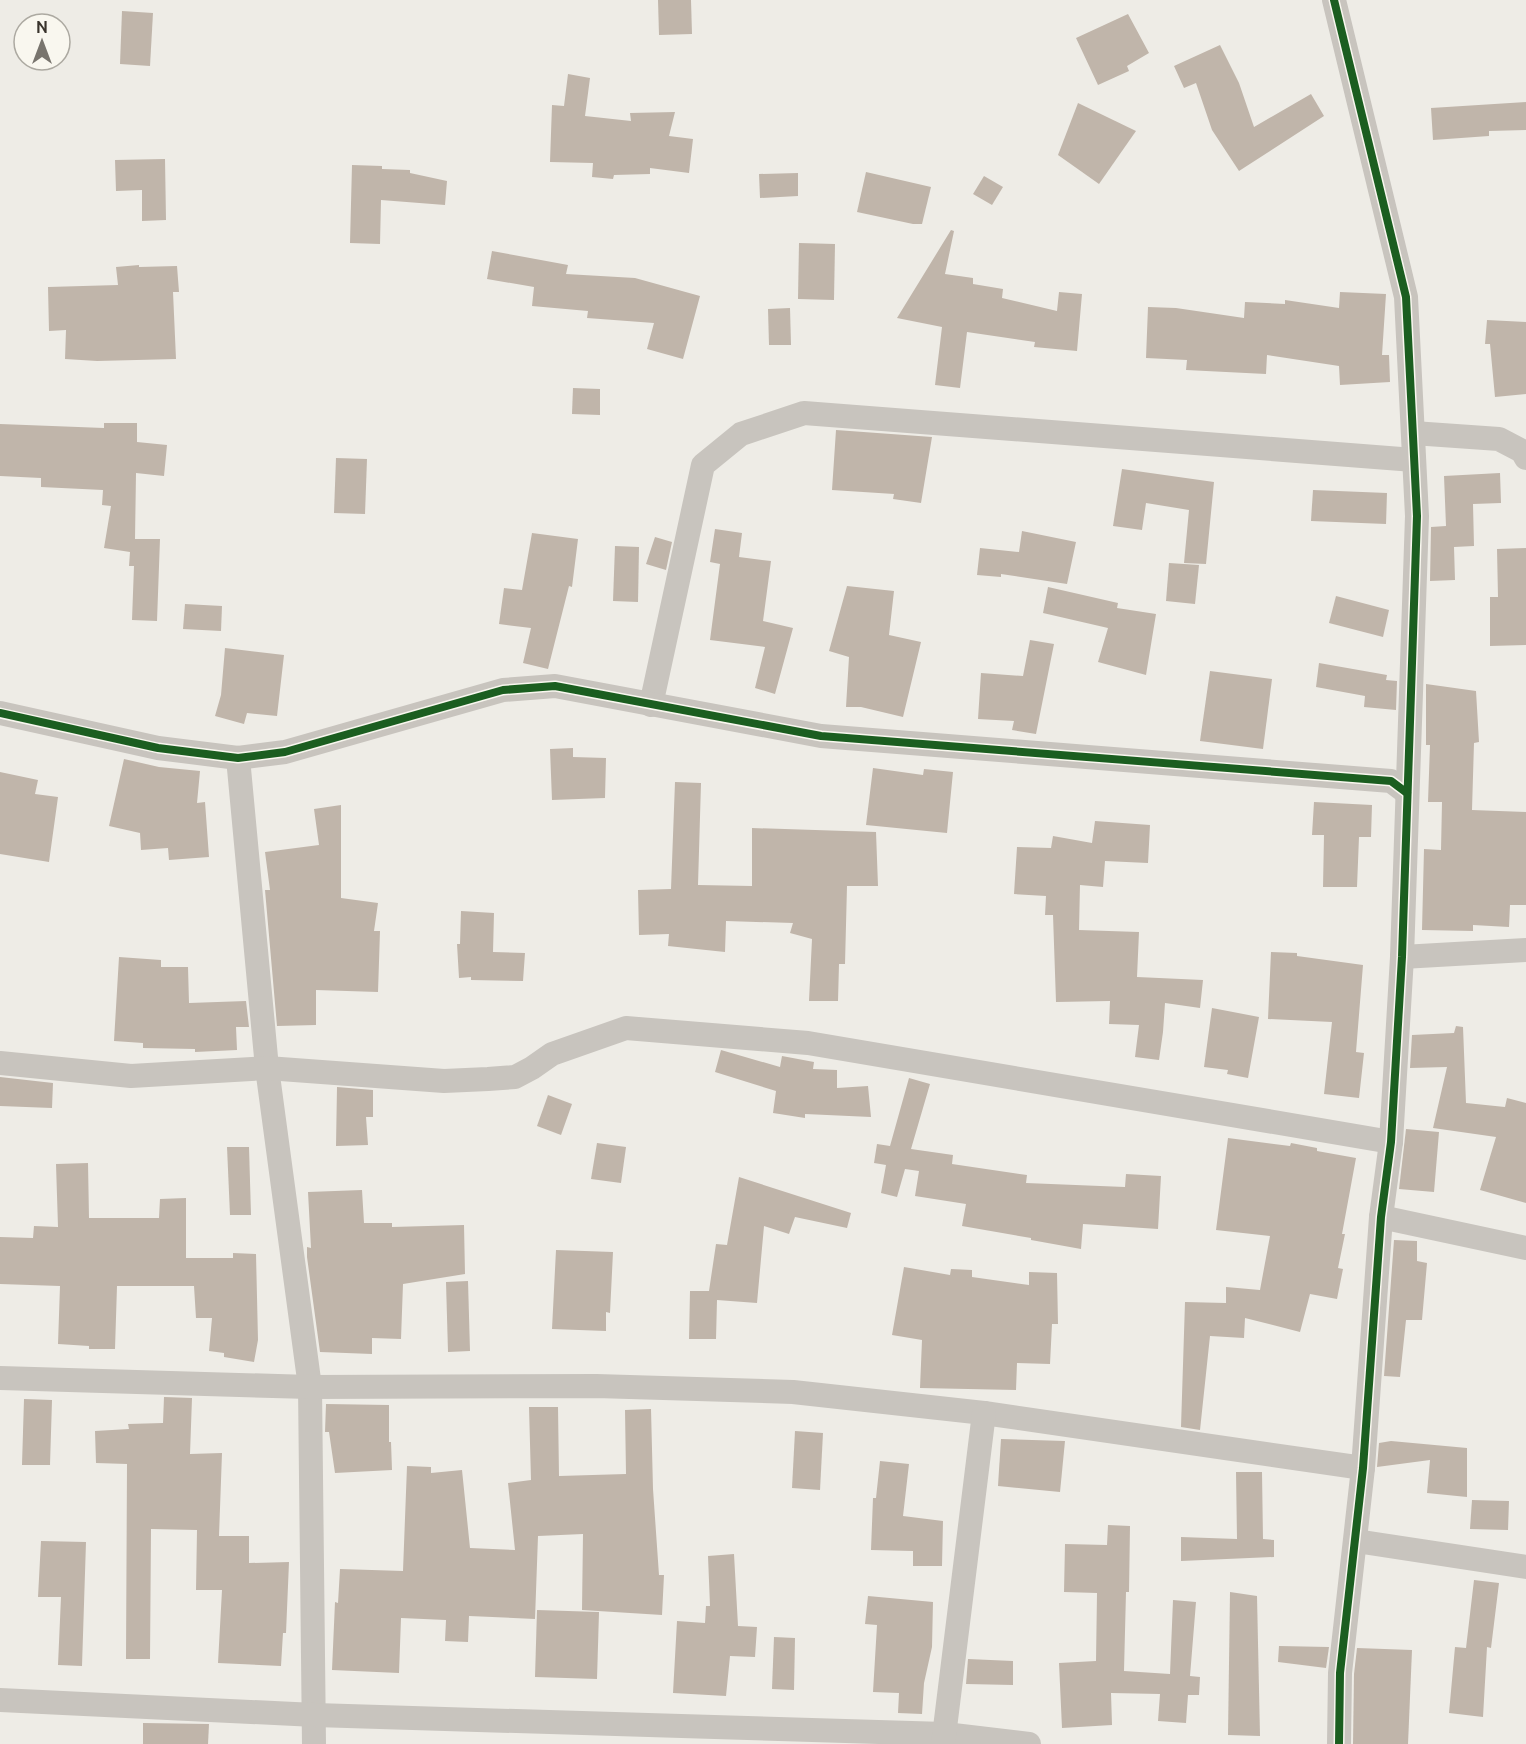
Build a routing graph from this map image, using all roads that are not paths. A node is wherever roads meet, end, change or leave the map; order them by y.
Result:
1 (1334, 0) edge
2 (1413, 434) junction
3 (1526, 458) edge
4 (1414, 460) junction
5 (651, 705) junction
6 (0, 713) edge
7 (238, 758) junction
8 (1407, 793) junction
9 (1526, 950) edge
10 (1402, 957) junction
11 (0, 1063) edge
12 (267, 1068) junction
13 (1391, 1142) junction
14 (1381, 1217) junction
15 (1526, 1248) edge
16 (0, 1377) edge
17 (310, 1387) junction
18 (984, 1413) junction
19 (1364, 1468) junction
20 (1356, 1541) junction
21 (1526, 1567) edge
22 (0, 1700) edge
23 (315, 1714) junction
24 (944, 1739) edge
25 (314, 1744) edge
26 (1029, 1744) edge
27 (1339, 1744) edge

1 - 2 street
2 - 3 street
2 - 4 street
4 - 5 street
4 - 8 street
5 - 7 street
5 - 8 street
6 - 7 street
7 - 12 street
8 - 10 street
9 - 10 street
10 - 13 street
11 - 12 street
12 - 13 street
12 - 17 street
13 - 14 street
14 - 15 street
14 - 19 street
16 - 17 street
17 - 18 street
17 - 23 street
18 - 19 street
18 - 24 street
19 - 20 street
20 - 21 street
20 - 27 street
22 - 23 street
23 - 24 street
23 - 25 street
24 - 26 street

